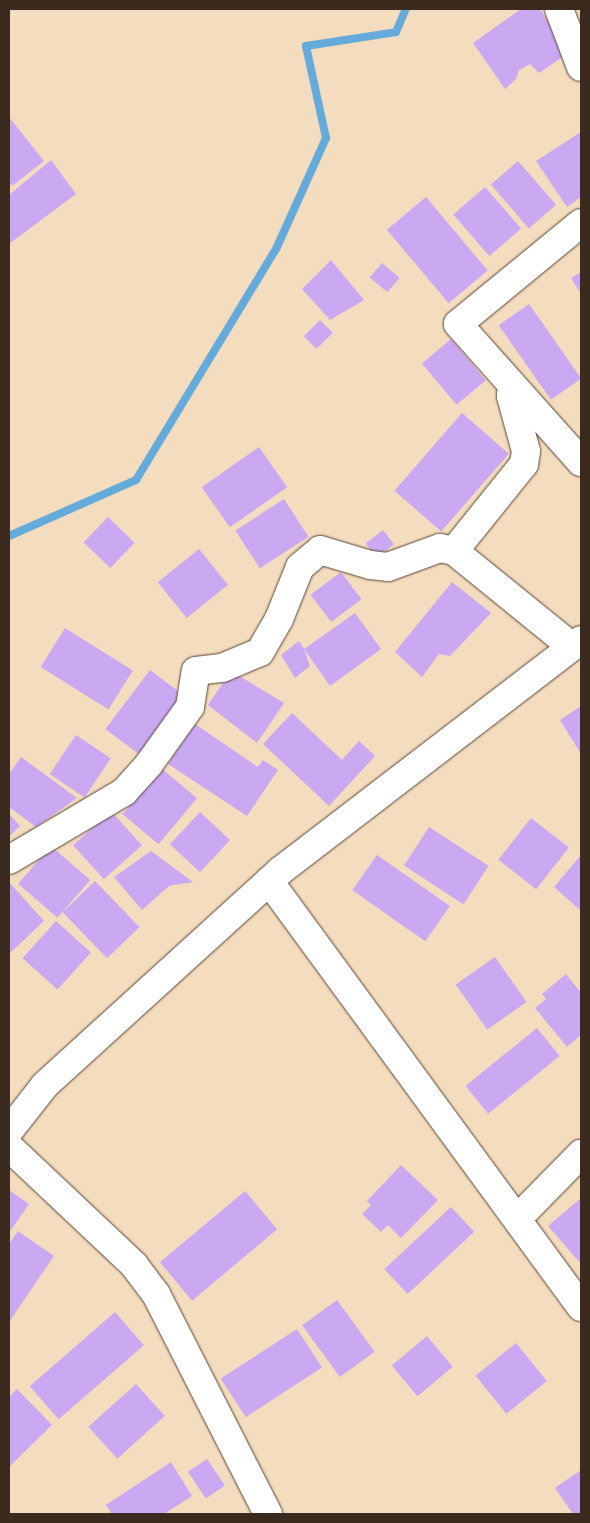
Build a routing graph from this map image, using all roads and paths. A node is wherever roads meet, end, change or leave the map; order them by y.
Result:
1 (559, 9) edge
2 (581, 67) edge
3 (581, 223) edge
4 (512, 385) junction
5 (581, 462) edge
6 (454, 551) junction
7 (576, 643) edge
8 (9, 860) edge
9 (269, 881) junction
10 (9, 1131) edge
11 (9, 1147) edge
12 (581, 1154) edge
13 (518, 1218) junction
14 (581, 1307) edge
15 (268, 1514) edge

1 - 2 street
3 - 4 street
4 - 5 street
4 - 6 street
6 - 7 street
6 - 8 street
7 - 9 street
9 - 10 street
9 - 13 street
11 - 15 street
12 - 13 street
13 - 14 street

